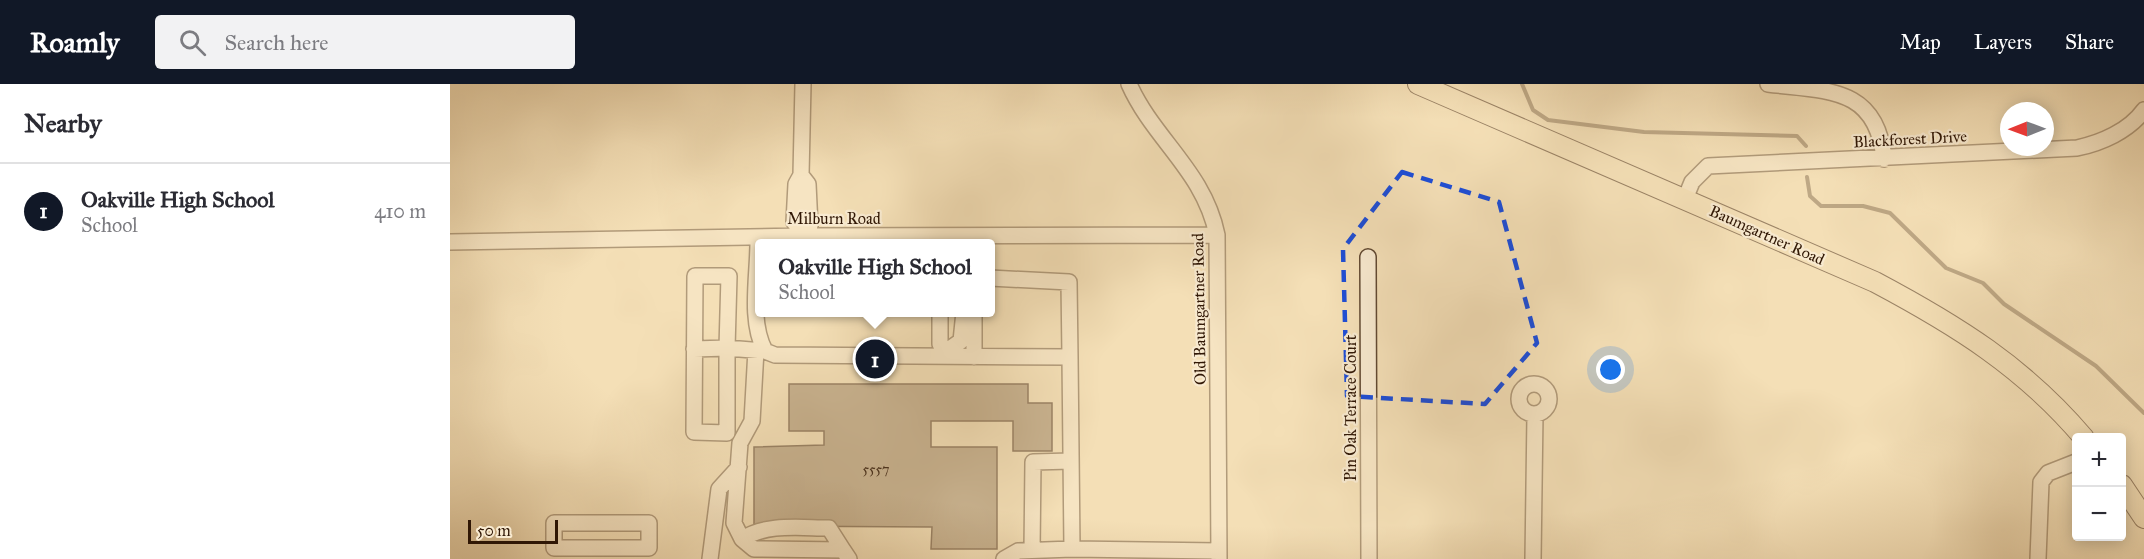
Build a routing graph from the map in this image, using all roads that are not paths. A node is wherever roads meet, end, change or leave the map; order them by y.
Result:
1 (803, 84) edge
2 (1129, 84) edge
3 (1418, 84) edge
4 (1768, 84) edge
5 (2144, 110) edge
6 (1884, 159) junction
7 (1685, 199) junction
8 (802, 234) junction
9 (1217, 235) junction
10 (758, 237) joint
11 (962, 239) edge
12 (450, 242) edge
13 (1368, 257) dead end
14 (995, 278) edge
15 (757, 317) edge
16 (940, 317) edge
17 (963, 317) edge
18 (974, 317) edge
19 (728, 348) junction
20 (694, 349) junction
21 (761, 350) junction
22 (974, 357) junction
23 (1070, 357) junction
24 (1535, 414) dead end
25 (2079, 433) edge
26 (1071, 461) junction
27 (2072, 464) edge
28 (739, 466) junction
29 (2122, 487) edge
30 (2144, 518) edge
31 (742, 539) junction
32 (1072, 549) junction
33 (1032, 550) junction
34 (619, 554) edge
35 (846, 555) edge
36 (1219, 555) edge
37 (710, 559) edge
38 (1004, 559) edge
39 (1369, 559) edge
40 (1533, 559) edge
41 (2038, 559) edge

1 - 8 street
2 - 9 street, Old Baumgartner Road
3 - 7 main road, Baumgartner Road
4 - 6 street
5 - 6 street, Blackforest Drive
6 - 7 street, Blackforest Drive
7 - 25 main road, Baumgartner Road
8 - 10 street, Milburn Road
8 - 11 street, Milburn Road
9 - 11 street, Milburn Road
9 - 36 street, Old Baumgartner Road
10 - 12 street, Milburn Road
13 - 39 street, Pin Oak Terrace Court
14 - 23 street
15 - 21 street
16 - 17 street
18 - 22 street
19 - 20 street
19 - 20 street
19 - 20 street
19 - 21 street
21 - 22 street
21 - 28 street
22 - 23 street
23 - 26 street
24 - 40 street
26 - 32 street
26 - 33 street
27 - 41 street
28 - 31 street
28 - 37 street
29 - 30 main road
31 - 35 street
31 - 35 street
32 - 33 street
32 - 36 street
33 - 38 street
34 - 34 street

